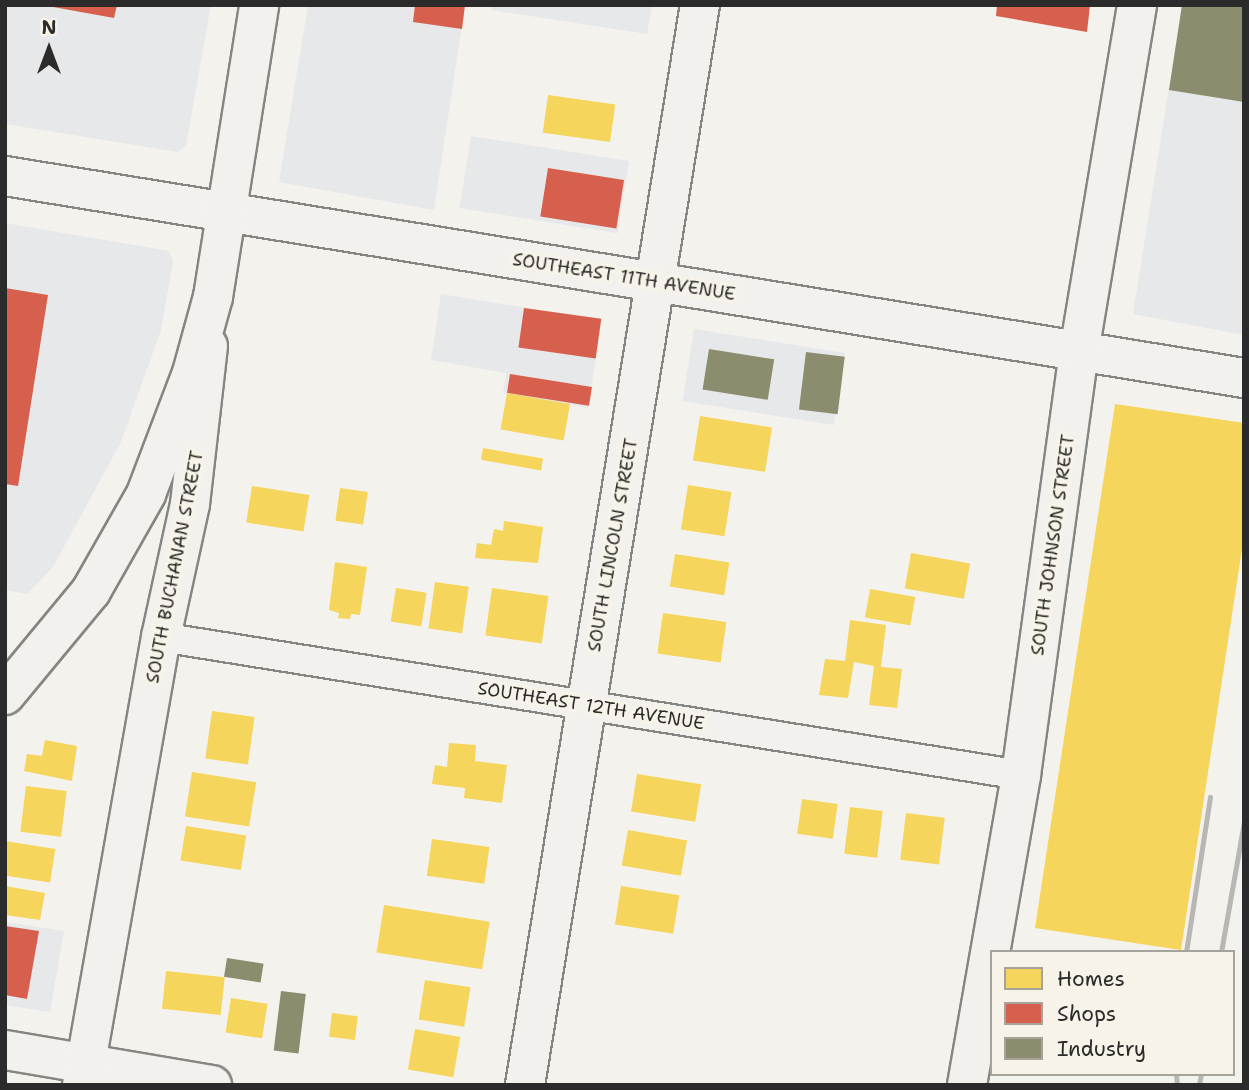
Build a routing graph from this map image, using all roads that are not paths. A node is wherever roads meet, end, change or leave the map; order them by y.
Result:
1 (259, 5) edge
2 (700, 5) edge
3 (1137, 5) edge
4 (5, 176) edge
5 (225, 212) junction
6 (1097, 254) junction
7 (658, 284) junction
8 (213, 297) junction
9 (967, 333) junction
10 (1079, 352) junction
11 (1244, 378) edge
12 (161, 637) junction
13 (5, 695) edge
14 (585, 705) junction
15 (1021, 775) junction
16 (991, 950) edge
17 (990, 953) edge
18 (5, 1050) edge
19 (84, 1074) edge
20 (212, 1085) edge
21 (525, 1085) edge
22 (967, 1085) edge

1 - 5 main road, SOUTH BUCHANAN STREET
2 - 7 main road, SOUTH LINCOLN STREET
3 - 6 main road, SOUTH JOHNSON STREET
4 - 5 main road, SOUTHEAST 11TH AVENUE
5 - 7 main road, SOUTHEAST 11TH AVENUE
5 - 8 main road, SOUTH BUCHANAN STREET
6 - 9 main road
6 - 10 main road, SOUTH JOHNSON STREET
7 - 9 main road, SOUTHEAST 11TH AVENUE
7 - 14 main road, SOUTH LINCOLN STREET
8 - 12 main road, SOUTH BUCHANAN STREET
8 - 13 main road
9 - 10 main road, SOUTHEAST 11TH AVENUE
10 - 11 main road, SOUTHEAST 11TH AVENUE
10 - 15 main road, SOUTH JOHNSON STREET
12 - 14 street, SOUTHEAST 12TH AVENUE
12 - 19 main road, SOUTH BUCHANAN STREET
14 - 15 street, SOUTHEAST 12TH AVENUE
14 - 21 main road, SOUTH LINCOLN STREET
15 - 16 main road, SOUTH JOHNSON STREET
17 - 22 main road, SOUTH JOHNSON STREET
18 - 19 main road
19 - 20 main road

